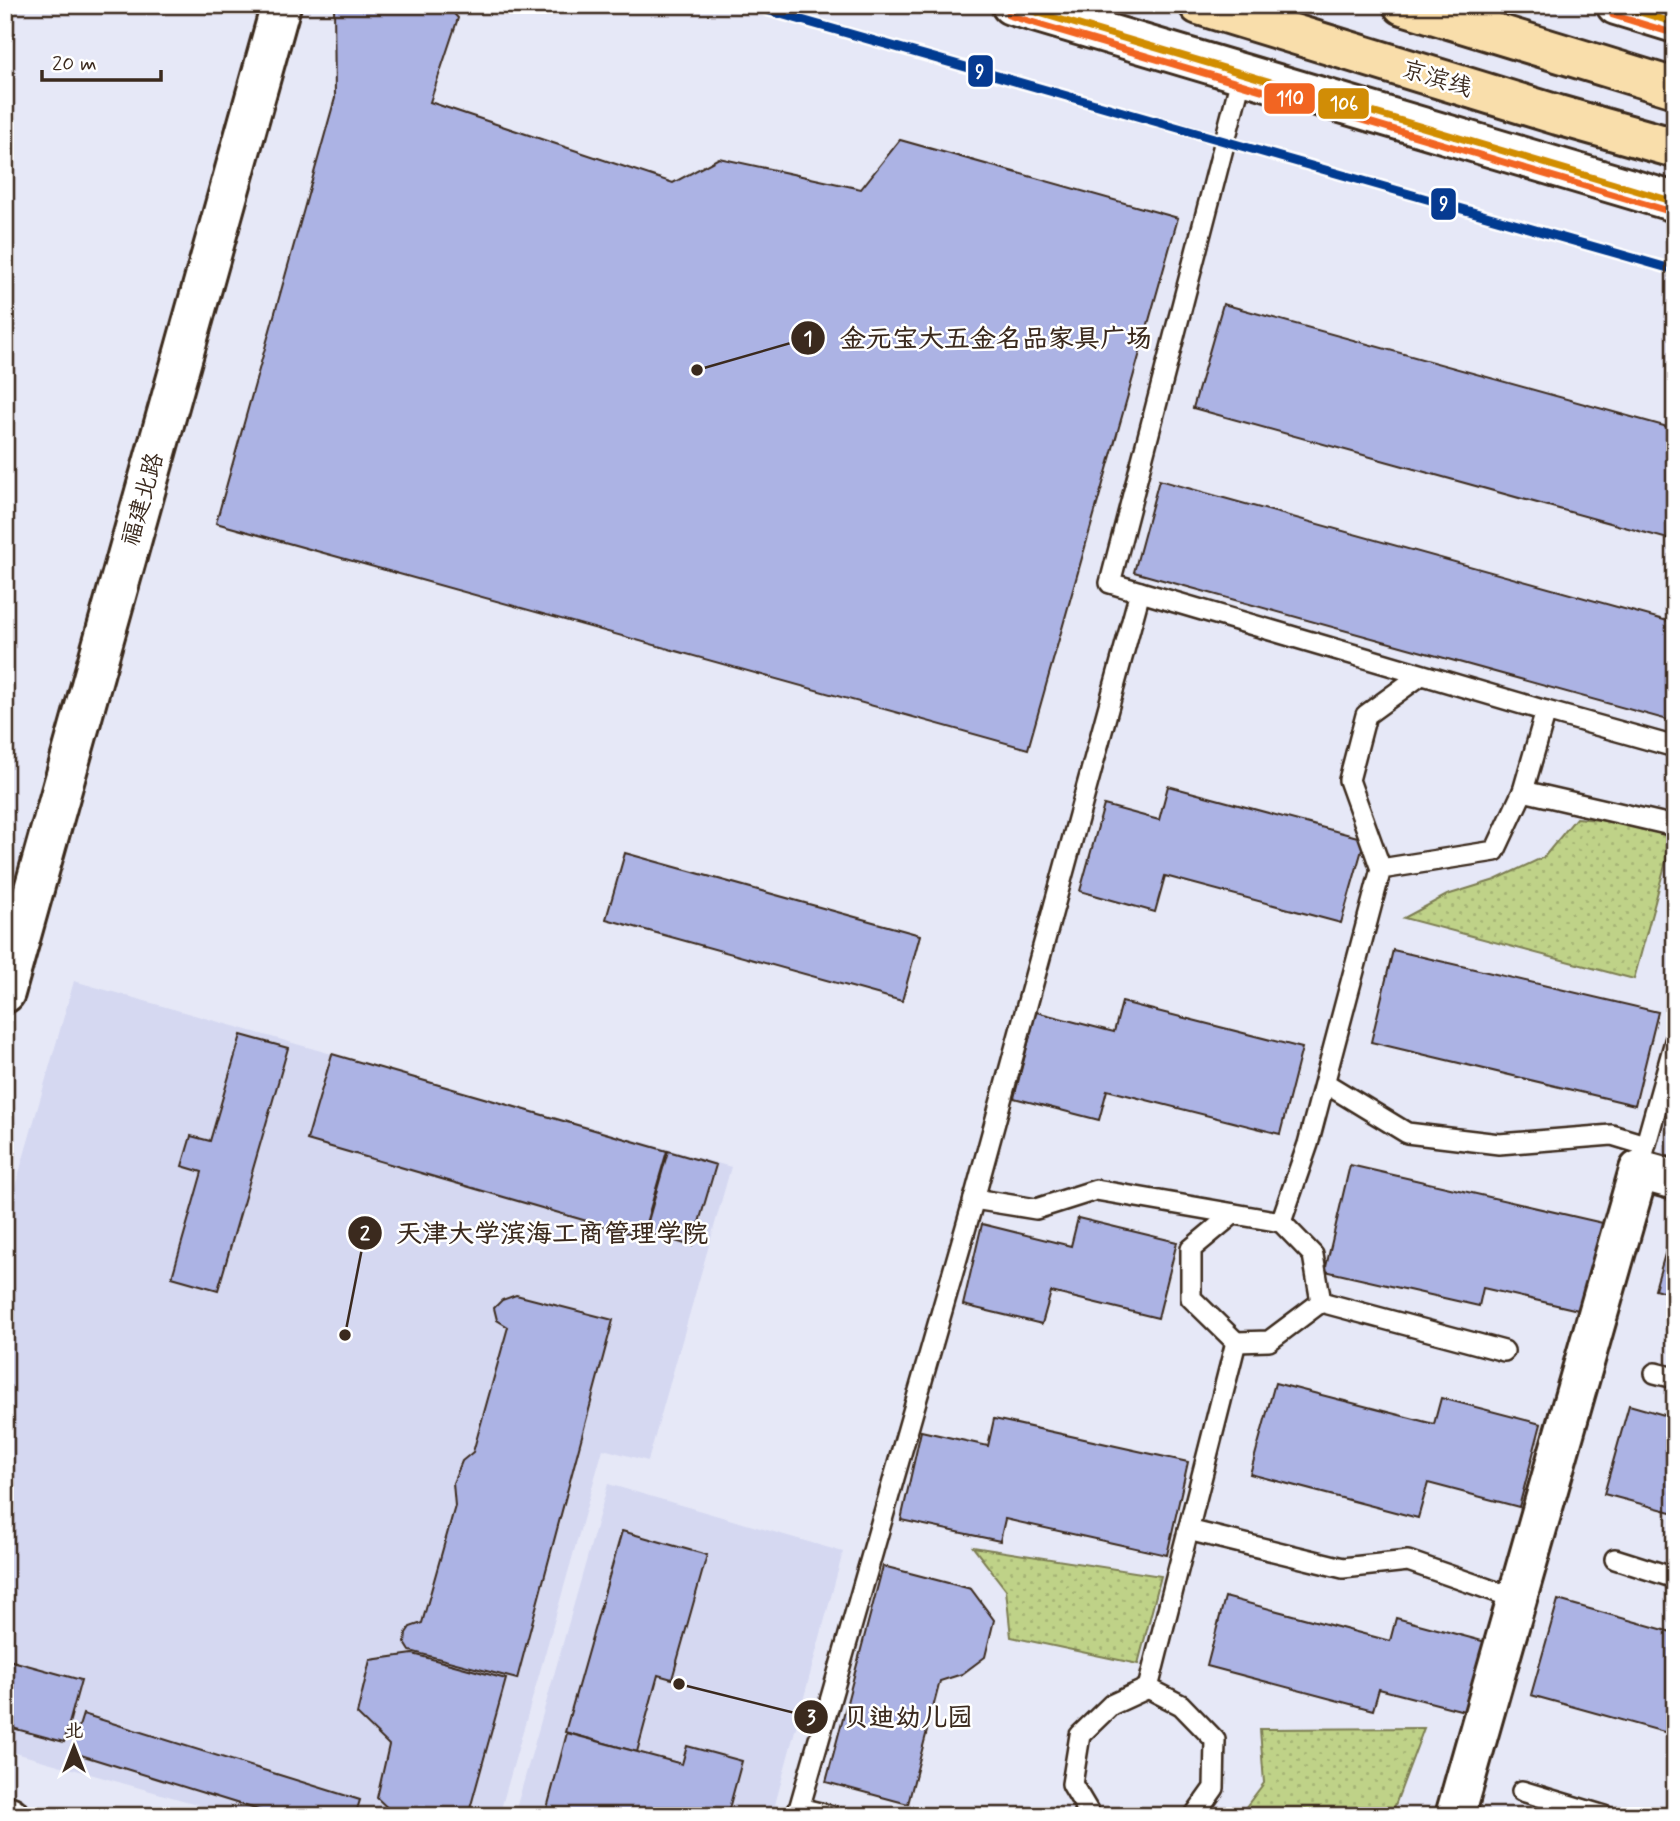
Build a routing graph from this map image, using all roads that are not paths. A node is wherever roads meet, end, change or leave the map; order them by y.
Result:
1 (281, 5) edge
2 (1011, 5) edge
3 (1199, 5) edge
4 (1403, 5) edge
5 (1616, 5) edge
6 (1675, 23) edge
7 (1242, 75) junction
8 (1675, 88) edge
9 (1675, 148) edge
10 (1675, 202) edge
11 (1140, 592) junction
12 (1421, 675) junction
13 (1546, 711) junction
14 (1675, 747) edge
15 (1523, 791) junction
16 (1675, 826) edge
17 (1381, 869) junction
18 (5, 993) edge
19 (1675, 1041) edge
20 (1325, 1083) junction
21 (1642, 1158) junction
22 (1675, 1180) edge
23 (974, 1199) junction
24 (1233, 1214) junction
25 (1281, 1222) junction
26 (1321, 1302) junction
27 (1236, 1342) junction
28 (1504, 1351) dead end
29 (1656, 1373) dead end
30 (1675, 1378) edge
31 (1188, 1530) junction
32 (1615, 1559) dead end
33 (1675, 1578) edge
34 (1517, 1599) junction
35 (1148, 1688) junction
36 (1522, 1791) dead end
37 (798, 1812) edge
38 (832, 1816) edge
39 (1091, 1816) edge
40 (1194, 1816) edge
41 (1455, 1816) edge
42 (1605, 1816) edge

1 - 18 street, 福建北路
2 - 7 street
3 - 9 highway, 京滨线
4 - 8 highway
5 - 6 street
7 - 10 street
7 - 11 lane
11 - 12 lane
11 - 23 lane
12 - 13 lane
12 - 17 lane
13 - 14 lane
13 - 15 lane
15 - 16 lane
15 - 17 lane
17 - 20 lane
19 - 21 lane
20 - 21 lane
20 - 25 lane
21 - 22 street
21 - 34 street
23 - 24 lane
23 - 37 lane
24 - 25 lane
24 - 27 lane
25 - 26 lane
26 - 27 lane
26 - 28 lane
27 - 31 lane
29 - 30 lane
31 - 34 lane
31 - 35 lane
32 - 33 lane
34 - 41 street
35 - 39 lane
35 - 40 lane
36 - 42 lane
37 - 38 lane

